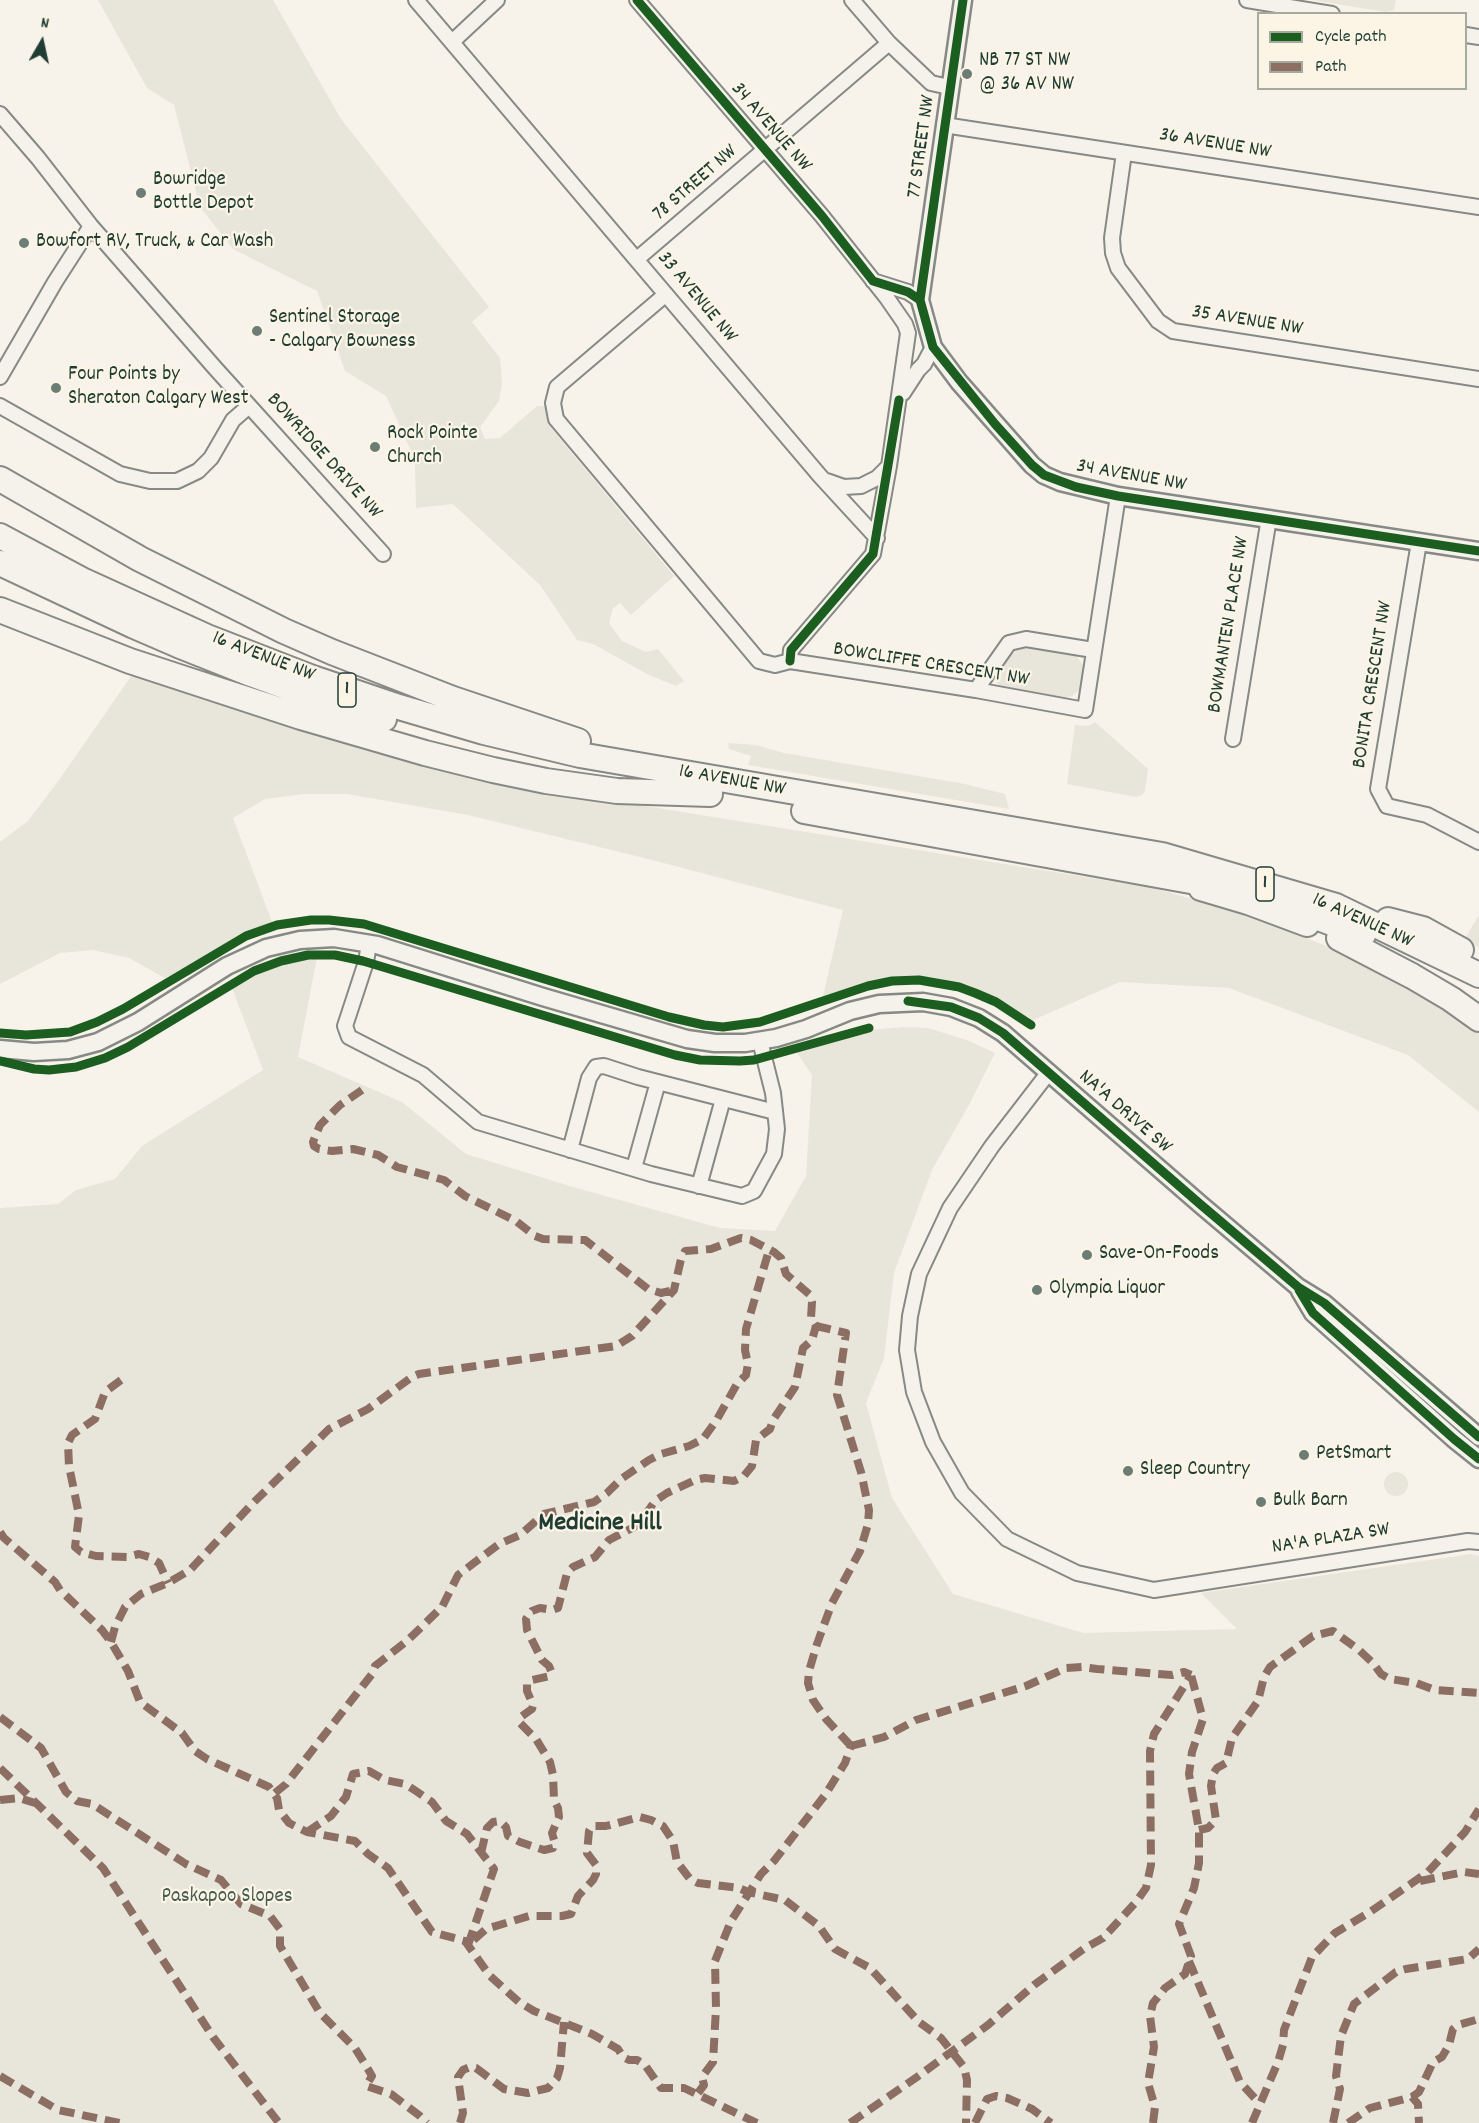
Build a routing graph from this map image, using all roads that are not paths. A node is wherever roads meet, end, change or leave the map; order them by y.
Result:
1 (416, 0) edge
2 (497, 0) edge
3 (637, 0) edge
4 (852, 0) edge
5 (963, 0) edge
6 (1247, 0) edge
7 (1320, 12) edge
8 (452, 42) junction
9 (888, 43) junction
10 (949, 87) junction
11 (0, 114) edge
12 (944, 125) junction
13 (6, 126) edge
14 (764, 150) junction
15 (1124, 153) junction
16 (1479, 207) edge
17 (91, 226) junction
18 (637, 259) junction
19 (873, 281) junction
20 (665, 295) junction
21 (887, 298) junction
22 (920, 300) junction
23 (933, 347) junction
24 (903, 373) junction
25 (0, 377) edge
26 (1479, 379) edge
27 (899, 400) junction
28 (0, 406) edge
29 (249, 406) junction
30 (889, 466) junction
31 (820, 477) junction
32 (0, 479) edge
33 (1119, 496) junction
34 (1269, 518) junction
35 (0, 536) edge
36 (877, 538) junction
37 (1419, 542) junction
38 (1479, 551) edge
39 (383, 554) dead end
40 (0, 563) edge
41 (0, 610) edge
42 (1093, 650) junction
43 (790, 661) junction
44 (976, 690) junction
45 (1233, 738) dead end
46 (713, 787) junction
47 (1479, 842) edge
48 (1109, 865) junction
49 (1336, 906) junction
50 (369, 944) junction
51 (1479, 960) edge
52 (1479, 975) edge
53 (1479, 992) edge
54 (1479, 1019) edge
55 (760, 1041) junction
56 (0, 1048) edge
57 (1049, 1072) junction
58 (658, 1082) junction
59 (723, 1099) junction
60 (775, 1112) junction
61 (570, 1150) junction
62 (634, 1168) junction
63 (699, 1186) junction
64 (1298, 1287) junction
65 (1479, 1437) edge
66 (1479, 1459) edge
67 (1475, 1540) edge

1 - 8 street, 33 AVENUE NW
2 - 8 street
3 - 14 street, 34 AVENUE NW
4 - 9 street
5 - 10 street, 77 STREET NW
6 - 7 street
8 - 18 street, 33 AVENUE NW
9 - 10 street
9 - 14 street, 78 STREET NW
10 - 12 street, 77 STREET NW
11 - 13 street, BOWRIDGE DRIVE NW
12 - 15 street, 36 AVENUE NW
12 - 22 street, 77 STREET NW
13 - 17 street, BOWRIDGE DRIVE NW
14 - 18 street, 78 STREET NW
14 - 19 street, 34 AVENUE NW
15 - 16 street, 36 AVENUE NW
15 - 26 street, 35 AVENUE NW
17 - 25 street
17 - 29 street, BOWRIDGE DRIVE NW
18 - 20 street, 33 AVENUE NW
19 - 21 street, 34 AVENUE NW
19 - 22 street
20 - 31 street, 33 AVENUE NW
20 - 43 street, BOWCLIFFE CRESCENT NW
21 - 22 street
21 - 24 street
22 - 23 street, 34 AVENUE NW
23 - 24 street
23 - 27 street
23 - 33 street, 34 AVENUE NW
24 - 27 street
27 - 30 street
28 - 29 street
29 - 39 street, BOWRIDGE DRIVE NW
30 - 31 street
30 - 36 street
31 - 36 street, 33 AVENUE NW
32 - 46 highway
33 - 34 street, 34 AVENUE NW
33 - 42 street, BOWCLIFFE CRESCENT NW
34 - 37 street, 34 AVENUE NW
34 - 45 street, BOWMANTEN PLACE NW
35 - 46 highway, 16 AVENUE NW / 1
36 - 43 street
37 - 38 street, 34 AVENUE NW
37 - 47 street, BONITA CRESCENT NW
40 - 46 highway, 16 AVENUE NW / 1
41 - 46 highway
42 - 44 street, BOWCLIFFE CRESCENT NW
42 - 44 street, BOWCLIFFE CRESCENT NW
43 - 44 street, BOWCLIFFE CRESCENT NW
46 - 48 highway, 16 AVENUE NW / 1
46 - 49 highway, 16 AVENUE NW / 1
48 - 53 highway, 16 AVENUE NW / 1
48 - 54 highway
49 - 51 highway
49 - 52 highway, 16 AVENUE NW / 1
50 - 55 street, NA'A DRIVE SW
50 - 56 street, NA'A DRIVE SW
50 - 61 street
55 - 57 street, NA'A DRIVE SW
55 - 60 street
57 - 64 street, NA'A DRIVE SW
57 - 67 street, NA'A PLAZA SW
58 - 59 street
58 - 61 street
58 - 62 street
59 - 60 street
59 - 63 street
60 - 63 street
61 - 62 street
62 - 63 street
64 - 65 street, NA'A DRIVE SW
64 - 66 street, NA'A DRIVE SW

